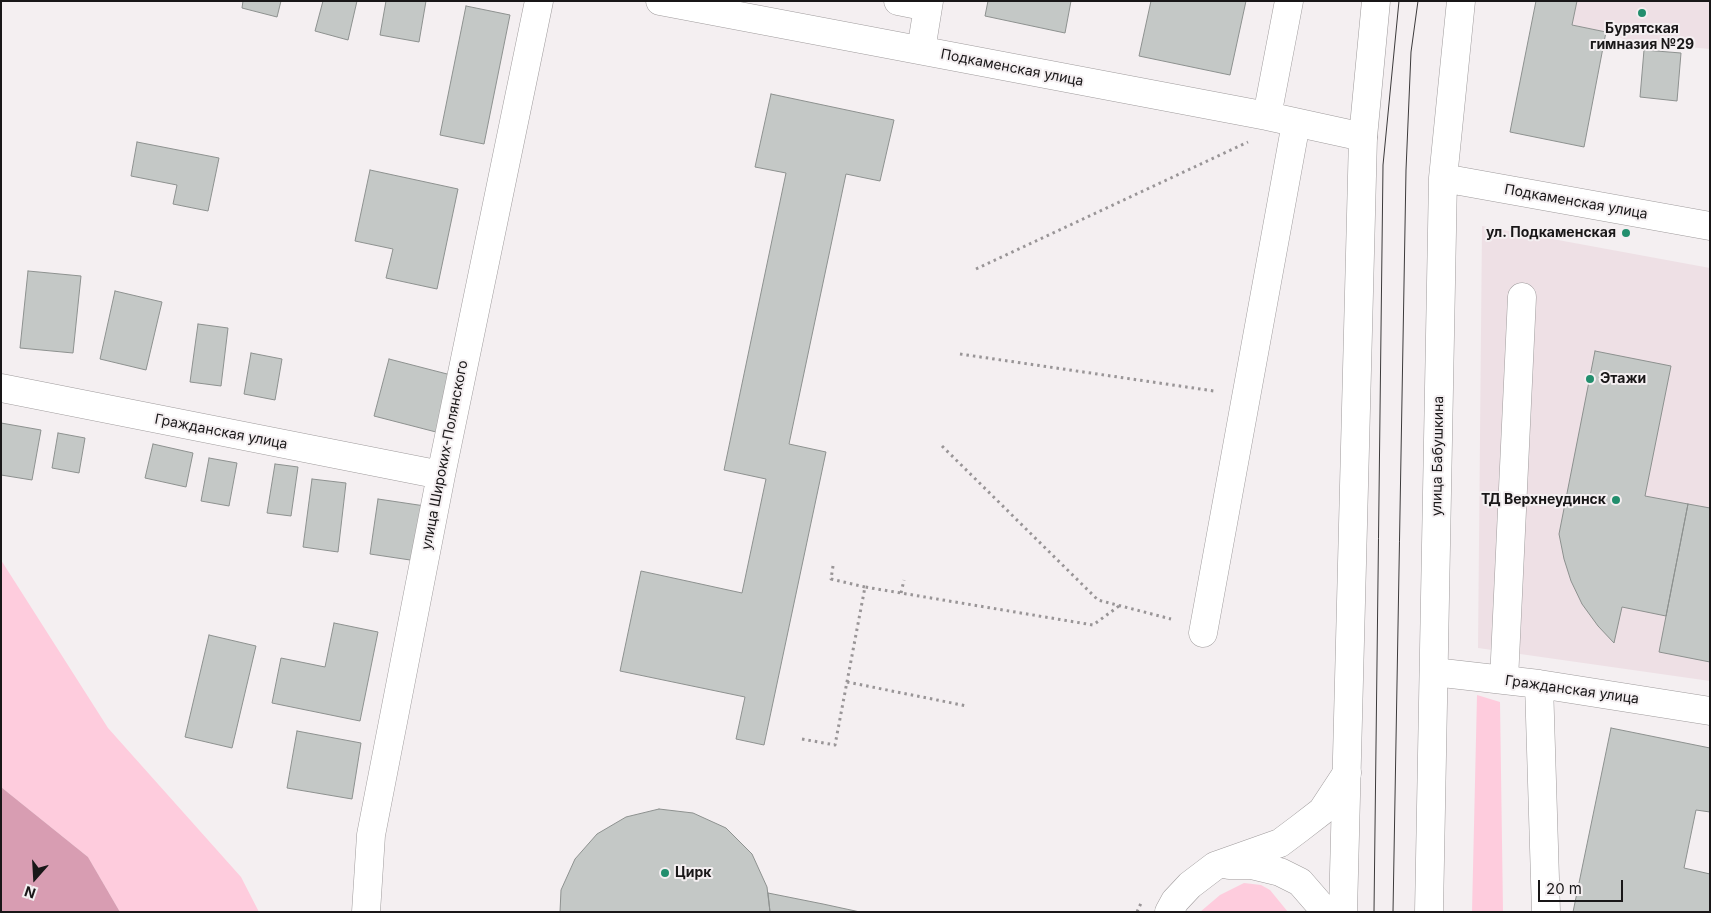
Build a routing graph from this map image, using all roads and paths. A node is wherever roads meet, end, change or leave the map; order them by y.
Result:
1 (539, 1) edge
2 (660, 1) edge
3 (898, 1) edge
4 (1288, 1) edge
5 (1376, 1) edge
6 (1461, 1) edge
7 (929, 4) edge
8 (748, 9) edge
9 (921, 50) junction
10 (1267, 116) junction
11 (1296, 123) junction
12 (1363, 137) junction
13 (1253, 140) dead end
14 (1443, 178) junction
15 (1710, 226) edge
16 (976, 270) dead end
17 (1522, 297) dead end
18 (960, 354) dead end
19 (1, 388) edge
20 (1214, 390) dead end
21 (942, 446) dead end
22 (441, 475) junction
23 (833, 566) dead end
24 (904, 580) dead end
25 (865, 587) junction
26 (902, 593) junction
27 (1119, 606) junction
28 (1172, 619) dead end
29 (1203, 633) dead end
30 (1434, 672) junction
31 (1504, 680) junction
32 (847, 682) junction
33 (1539, 684) junction
34 (967, 706) dead end
35 (1710, 711) edge
36 (802, 739) dead end
37 (1347, 773) junction
38 (1215, 866) junction
39 (366, 912) edge
40 (1169, 912) edge
41 (1326, 912) edge
42 (1343, 912) edge
43 (1429, 912) edge
44 (1546, 912) edge

1 - 22 street, улица Широких-Полянского
2 - 8 street, Подкаменская улица
3 - 7 street
4 - 10 street
5 - 12 street
6 - 14 street, улица Бабушкина
7 - 9 street
8 - 9 street, Подкаменская улица
9 - 10 street, Подкаменская улица
10 - 11 street, Подкаменская улица
11 - 12 street, Подкаменская улица
11 - 29 street
12 - 37 street
13 - 16 path
14 - 15 street, Подкаменская улица
14 - 30 street, улица Бабушкина
17 - 31 street
18 - 20 path
19 - 22 street, Гражданская улица
21 - 27 path
22 - 39 street, улица Широких-Полянского
23 - 25 path
24 - 26 path
25 - 26 path
25 - 32 path
26 - 27 path
27 - 28 path
30 - 31 street, Гражданская улица
30 - 43 street, улица Бабушкина
31 - 33 street, Гражданская улица
32 - 34 path
32 - 36 path
33 - 35 street, Гражданская улица
33 - 44 street
37 - 38 street
37 - 42 street
38 - 40 street
38 - 41 street

